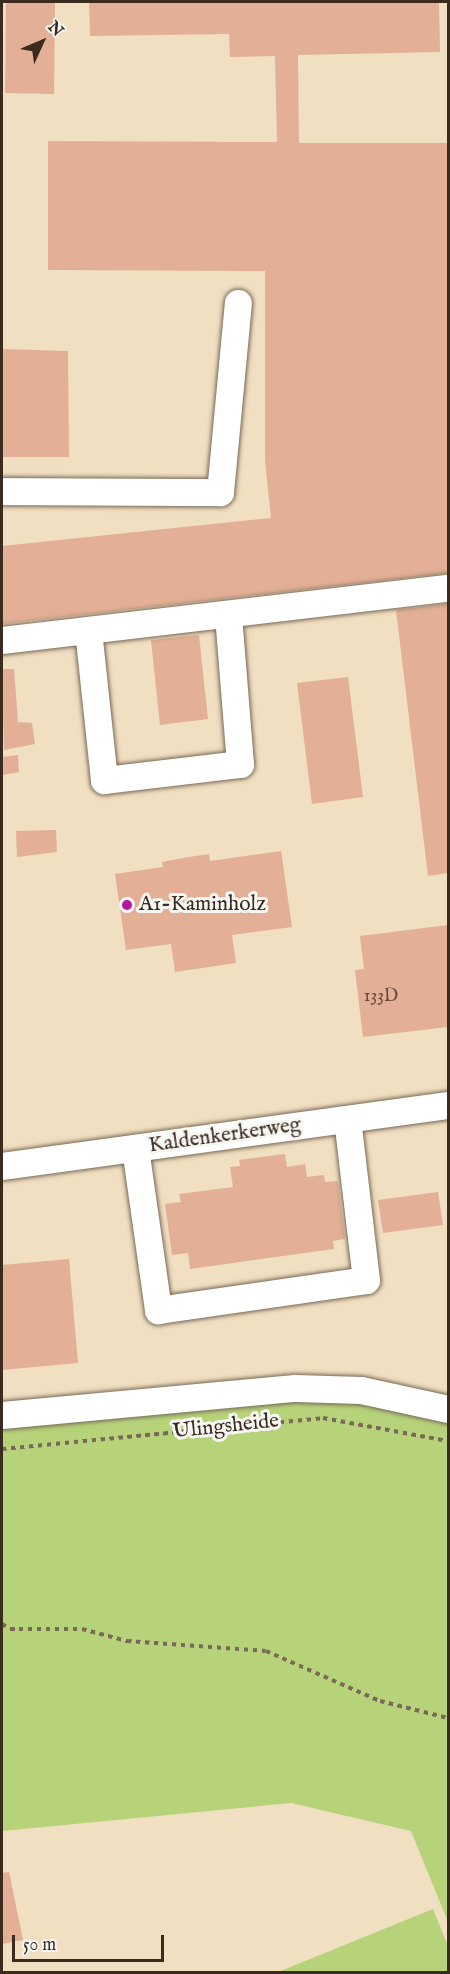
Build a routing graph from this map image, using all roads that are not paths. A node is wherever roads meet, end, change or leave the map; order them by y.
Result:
1 (237, 303) dead end
2 (2, 491) edge
3 (448, 588) edge
4 (228, 614) junction
5 (88, 630) junction
6 (2, 640) edge
7 (448, 1105) edge
8 (347, 1119) junction
9 (135, 1148) junction
10 (2, 1166) edge
11 (448, 1408) edge
12 (2, 1415) edge

1 - 2 street
3 - 4 street
4 - 5 street
4 - 5 street
5 - 6 street
7 - 8 street, Kaldenkerkerweg
8 - 9 street, Kaldenkerkerweg
8 - 9 street
9 - 10 street, Kaldenkerkerweg
11 - 12 street, Ulingsheide

